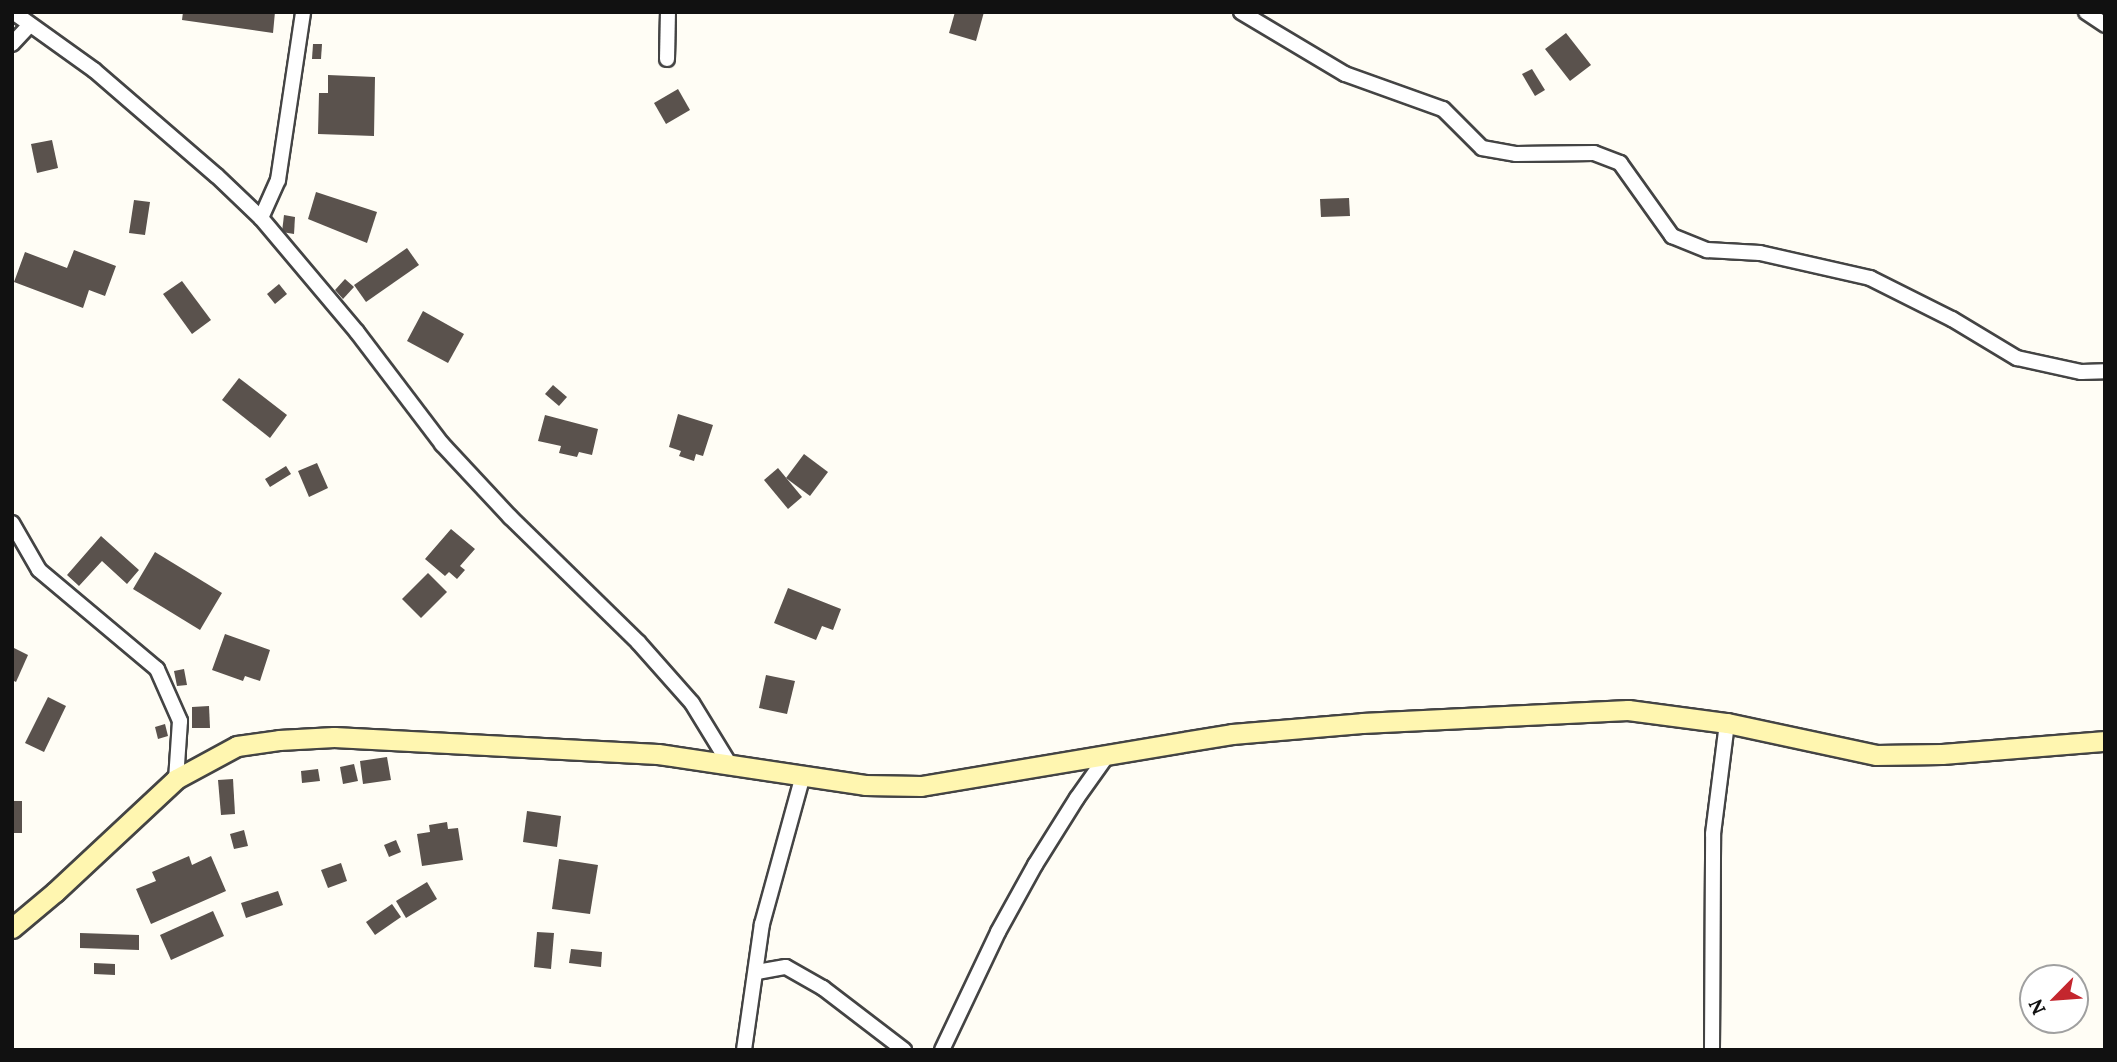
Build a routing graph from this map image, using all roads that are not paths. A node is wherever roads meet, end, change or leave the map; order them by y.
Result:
1 (13, 12) edge
2 (303, 12) edge
3 (668, 12) edge
4 (1241, 12) edge
5 (2086, 12) edge
6 (30, 25) junction
7 (2105, 25) edge
8 (12, 44) edge
9 (667, 60) dead end
10 (261, 218) junction
11 (2105, 371) edge
12 (12, 523) edge
13 (1727, 723) junction
14 (2105, 741) edge
15 (1109, 753) junction
16 (730, 765) junction
17 (803, 775) junction
18 (176, 779) junction
19 (12, 928) edge
20 (757, 972) junction
21 (744, 1050) edge
22 (904, 1050) edge
23 (942, 1050) edge
24 (1712, 1050) edge

1 - 6 street
2 - 10 street
3 - 9 street
4 - 11 street
5 - 7 street
6 - 8 street
6 - 10 street
10 - 16 street
12 - 18 street
13 - 14 main road
13 - 15 main road
13 - 24 street
15 - 17 main road
15 - 23 street
16 - 17 main road
16 - 18 main road
17 - 20 street
18 - 19 main road
20 - 21 street
20 - 22 street

